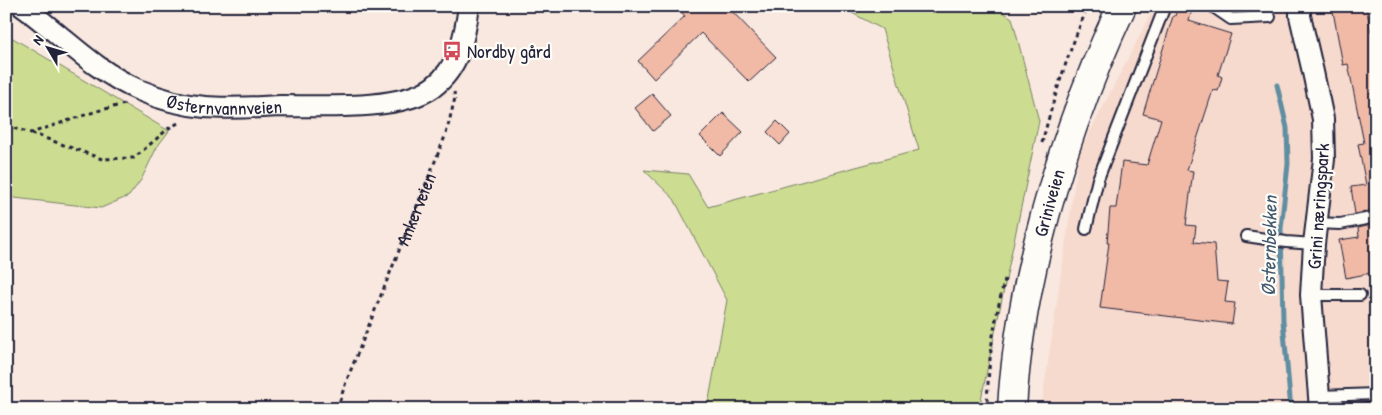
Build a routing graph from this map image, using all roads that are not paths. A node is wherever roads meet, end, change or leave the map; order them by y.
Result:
1 (22, 6) edge
2 (469, 6) edge
3 (1122, 6) edge
4 (1165, 6) edge
5 (1212, 6) edge
6 (1300, 6) edge
7 (1270, 17) dead end
8 (1376, 217) edge
9 (1316, 223) junction
10 (1086, 229) dead end
11 (1246, 236) dead end
12 (1314, 244) junction
13 (1311, 295) junction
14 (1360, 295) dead end
15 (1376, 394) edge
16 (1319, 402) edge
17 (1012, 409) edge

1 - 2 street, Østernvannveien
3 - 17 main road, Griniveien
4 - 10 lane
5 - 7 lane
6 - 9 street, Grini næringspark
8 - 9 lane
9 - 12 street, Grini næringspark
11 - 12 lane
12 - 13 street, Grini næringspark
13 - 14 lane
13 - 16 street, Grini næringspark
15 - 16 lane

